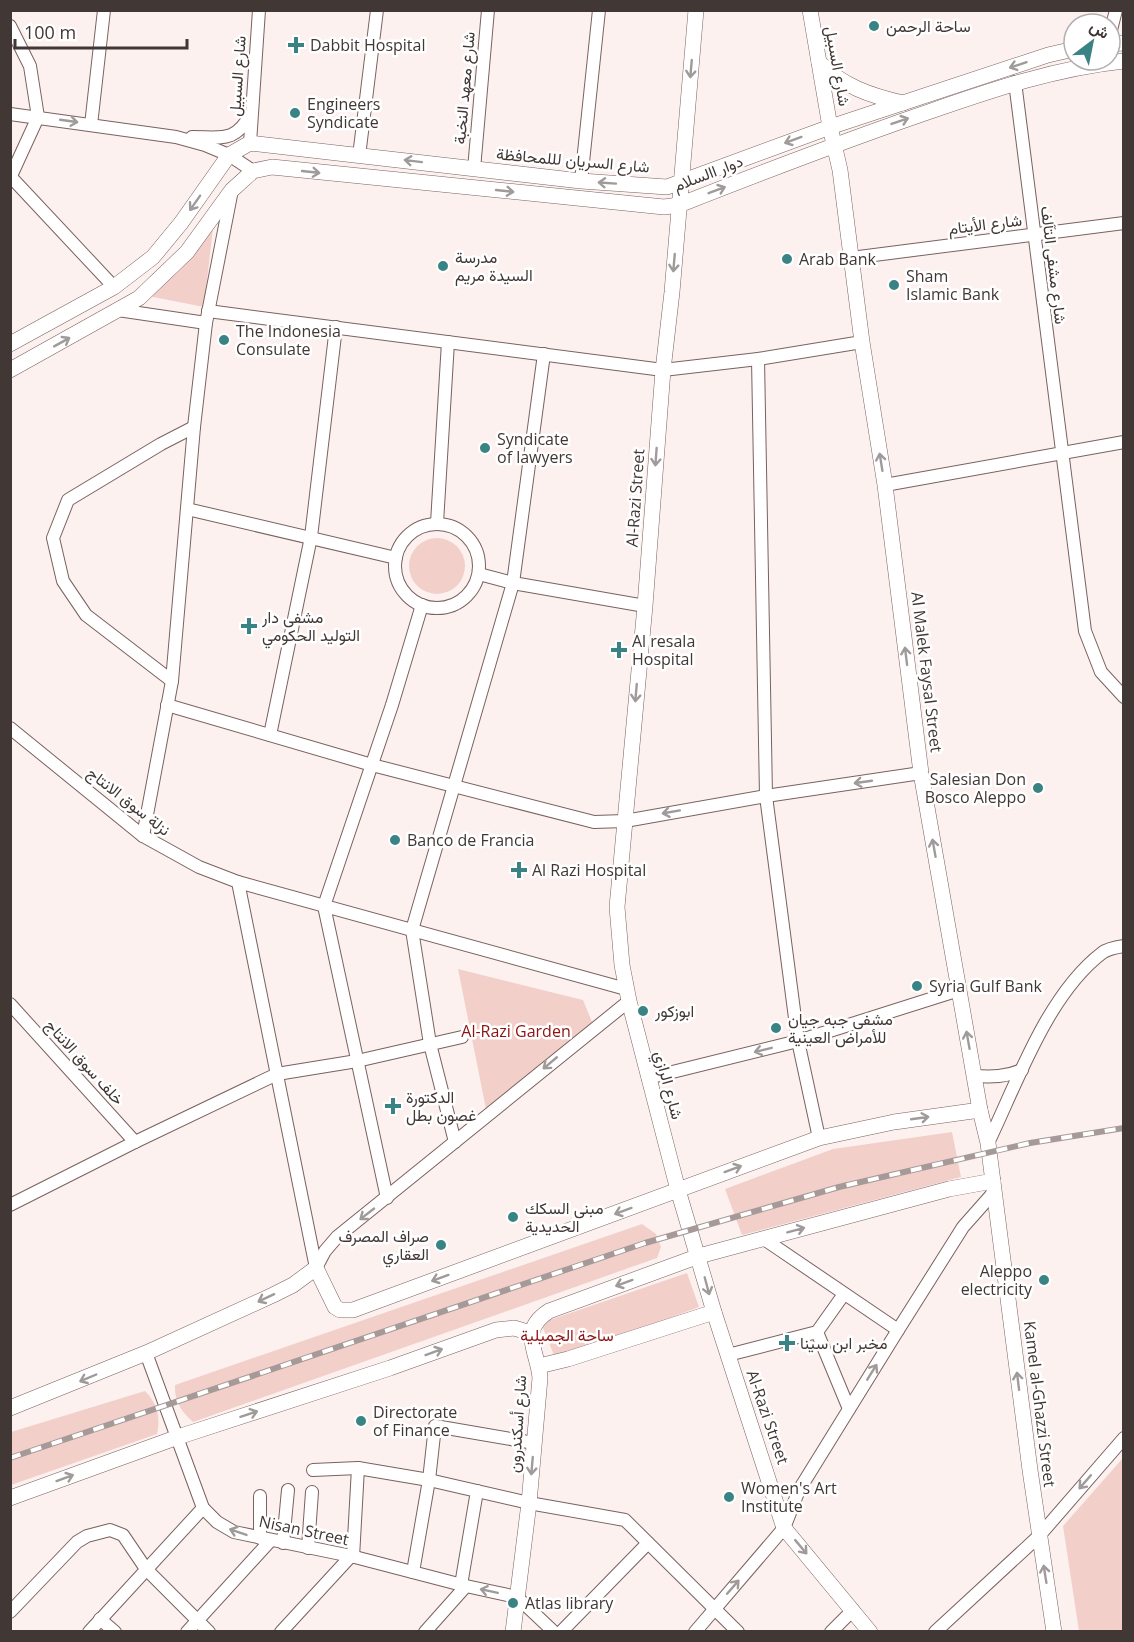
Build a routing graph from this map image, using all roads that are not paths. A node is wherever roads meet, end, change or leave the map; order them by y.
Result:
1 (104, 10) edge
2 (259, 10) edge
3 (377, 10) edge
4 (488, 10) edge
5 (599, 10) edge
6 (696, 10) edge
7 (810, 10) edge
8 (10, 26) edge
9 (1062, 52) edge
10 (1124, 61) edge
11 (819, 62) junction
12 (1015, 82) junction
13 (903, 103) junction
14 (252, 112) junction
15 (10, 114) edge
16 (38, 117) junction
17 (92, 125) junction
18 (830, 127) junction
19 (176, 137) junction
20 (250, 143) junction
21 (834, 144) junction
22 (229, 154) junction
23 (359, 156) junction
24 (474, 169) junction
25 (253, 171) junction
26 (11, 177) edge
27 (581, 181) junction
28 (681, 182) junction
29 (232, 190) junction
30 (679, 205) junction
31 (1124, 224) edge
32 (1033, 234) junction
33 (851, 258) junction
34 (114, 287) junction
35 (118, 310) junction
36 (207, 317) junction
37 (336, 327) junction
38 (448, 342) junction
39 (862, 342) junction
40 (10, 344) edge
41 (543, 354) junction
42 (758, 359) junction
43 (663, 369) junction
44 (10, 370) edge
45 (194, 427) junction
46 (1124, 442) edge
47 (1061, 452) junction
48 (885, 485) junction
49 (187, 509) junction
50 (437, 523) junction
51 (311, 537) junction
52 (396, 558) junction
53 (479, 574) junction
54 (513, 583) junction
55 (422, 605) junction
56 (645, 606) junction
57 (172, 681) junction
58 (1124, 697) edge
59 (167, 705) junction
60 (10, 728) edge
61 (270, 735) junction
62 (372, 765) junction
63 (921, 773) junction
64 (453, 785) junction
65 (766, 796) junction
66 (625, 821) junction
67 (143, 836) junction
68 (238, 882) junction
69 (324, 906) junction
70 (412, 930) junction
71 (1124, 946) edge
72 (959, 990) junction
73 (627, 995) junction
74 (10, 1004) edge
75 (462, 1037) dead end
76 (798, 1041) junction
77 (430, 1044) junction
78 (357, 1061) junction
79 (1022, 1070) junction
80 (277, 1074) junction
81 (975, 1076) junction
82 (648, 1078) junction
83 (980, 1110) junction
84 (819, 1138) junction
85 (135, 1142) junction
86 (455, 1142) junction
87 (988, 1143) junction
88 (994, 1186) junction
89 (678, 1190) junction
90 (387, 1198) junction
91 (10, 1205) edge
92 (764, 1239) junction
93 (699, 1256) junction
94 (316, 1268) junction
95 (844, 1294) junction
96 (714, 1312) junction
97 (898, 1330) junction
98 (817, 1332) junction
99 (531, 1333) junction
100 (146, 1353) junction
101 (728, 1355) junction
102 (539, 1366) junction
103 (10, 1408) edge
104 (849, 1409) junction
105 (178, 1437) junction
106 (1124, 1438) edge
107 (534, 1443) junction
108 (358, 1468) junction
109 (313, 1470) dead end
110 (429, 1480) junction
111 (288, 1490) dead end
112 (477, 1491) junction
113 (312, 1492) dead end
114 (260, 1496) dead end
115 (10, 1498) edge
116 (529, 1503) junction
117 (203, 1508) junction
118 (784, 1527) junction
119 (1039, 1536) junction
120 (272, 1540) junction
121 (648, 1543) junction
122 (308, 1548) junction
123 (352, 1557) junction
124 (146, 1569) junction
125 (413, 1572) junction
126 (464, 1586) junction
127 (517, 1597) junction
128 (715, 1609) junction
129 (853, 1610) junction
130 (10, 1612) edge
131 (100, 1619) junction
132 (197, 1620) junction
133 (89, 1632) edge
134 (115, 1632) edge
135 (187, 1632) edge
136 (209, 1632) edge
137 (281, 1632) edge
138 (425, 1632) edge
139 (513, 1632) edge
140 (554, 1632) edge
141 (561, 1632) edge
142 (695, 1632) edge
143 (738, 1632) edge
144 (831, 1632) edge
145 (870, 1632) edge
146 (935, 1632) edge
147 (1054, 1632) edge

1 - 17 street
2 - 14 street, شارع السبيل
3 - 23 street
4 - 24 street, شارع معهد النخبة
5 - 27 street
6 -> 28 main road, Al-Razi Street
7 - 11 main road, شارع السبيل
8 - 16 street
9 -> 13 main road, شارع السريان لللمحافظة
10 - 12 main road, دوار االسلام
11 - 13 main road
11 - 18 main road, شارع السبيل
21 -> 12 main road, دوار االسلام
12 - 32 street, شارع مشفى التآلف
13 - 18 main road, شارع السريان لللمحافظة
14 - 19 street
14 - 20 street, شارع السبيل
15 - 16 street
16 -> 17 street
16 - 26 street
17 - 19 street
18 - 21 main road, Al Malek Faysal Street
18 -> 28 main road, شارع السريان لللمحافظة
19 - 22 street
20 - 22 main road
20 - 23 main road, شارع السريان لللمحافظة
30 -> 21 main road, دوار االسلام
21 - 33 main road, Al Malek Faysal Street
22 - 25 street
22 -> 34 main road
24 -> 23 main road, شارع السريان لللمحافظة
24 - 27 main road, شارع السريان لللمحافظة
25 - 29 main road
25 -> 30 main road, دوار االسلام
26 - 34 street
28 -> 27 main road, شارع السريان لللمحافظة
28 - 30 main road, Al-Razi Street
29 - 35 main road
29 - 36 street
30 -> 43 main road, Al-Razi Street
31 - 32 street, شارع الأيتام
32 - 33 street, شارع الأيتام
32 - 47 street, شارع مشفى التآلف
33 - 39 main road, Al Malek Faysal Street
34 - 40 main road
35 - 36 street
44 -> 35 main road
36 - 37 street
36 - 45 street
37 - 38 street
37 - 51 street
38 - 41 street
38 - 50 street
39 - 42 street
48 -> 39 main road, Al Malek Faysal Street
41 - 43 street
41 - 54 street
42 - 43 street
42 - 65 street
43 -> 56 main road, Al-Razi Street
45 - 49 street
45 - 57 street
46 - 47 street
47 - 48 street
47 - 58 street, شارع مشفى التآلف
63 -> 48 main road, Al Malek Faysal Street
49 - 51 street
49 - 57 street
50 - 52 street
50 - 53 street
51 - 52 street
51 - 61 street
52 - 55 street
53 - 54 street
53 - 55 street
54 - 56 street
54 - 64 street
55 - 62 street
56 -> 66 main road, Al-Razi Street
57 - 59 street
59 - 61 street
59 - 67 street
60 - 67 street, نزلة سوق الانتاج
61 - 62 street
62 - 64 street
62 - 69 street
63 -> 65 street
72 -> 63 main road, Al Malek Faysal Street
64 - 66 street
64 - 70 street
65 -> 66 street
65 - 76 street
66 - 73 main road, Al-Razi Street
67 - 68 street, نزلة سوق الانتاج
68 - 69 street, نزلة سوق الانتاج
68 - 80 street
69 - 70 street, نزلة سوق الانتاج
69 - 78 street
70 - 73 street, نزلة سوق الانتاج
70 - 77 street
71 - 79 street
72 - 76 street
81 -> 72 main road, Al Malek Faysal Street
73 - 82 main road, شارع الرازي
73 -> 86 street
74 - 85 street, خلف سوق الانتاج
75 - 77 street
76 -> 82 street
76 - 84 street
77 - 78 street
77 - 86 street
78 - 80 street
78 - 90 street
79 - 81 street
79 - 87 street
80 - 85 street
80 - 94 street
81 - 83 main road, Al Malek Faysal Street
82 - 89 main road, شارع الرازي
84 -> 83 main road
83 - 87 main road, Al Malek Faysal Street
89 -> 84 main road
85 - 91 street
86 - 90 street
87 - 88 main road, Al Malek Faysal Street
92 -> 88 main road
88 - 97 street
119 -> 88 main road, Kamel al-Ghazzi Street
89 - 93 main road, Al-Razi Street
89 -> 94 main road
90 -> 94 street
92 - 93 main road
92 - 95 street
93 -> 96 main road, Al-Razi Street
93 -> 99 main road
94 -> 100 main road
95 - 97 street
95 - 98 street
96 - 101 main road, Al-Razi Street
96 - 102 main road, شارع أسكندرون
104 -> 97 street
98 - 101 street
98 - 104 street
99 - 102 main road
105 -> 99 main road
100 -> 103 main road
100 - 105 street
101 - 118 main road, Al-Razi Street
102 - 107 main road, شارع أسكندرون
104 - 118 street
115 -> 105 main road
105 - 117 street
106 -> 119 street
107 - 110 street
107 -> 116 main road, شارع أسكندرون
108 - 109 street
108 - 110 street
108 - 123 street
110 - 112 street
110 - 125 street
111 - 120 street
112 - 116 street
112 - 126 street
113 - 122 street
114 - 120 street
116 - 121 street
116 - 127 main road, شارع أسكندرون
120 -> 117 street, Nisan Street
117 - 124 street
128 -> 118 street
118 -> 129 main road, Al-Razi Street
119 - 146 street
147 -> 119 main road, Kamel al-Ghazzi Street
120 - 122 street, Nisan Street
120 - 132 street
121 - 128 street
121 - 141 street
122 - 123 street, Nisan Street
123 - 125 street, Nisan Street
123 - 137 street
124 - 130 street
124 - 131 street
124 - 132 street
125 - 126 street, Nisan Street
127 -> 126 street, Nisan Street
126 - 138 street
127 - 139 main road, شارع أسكندرون
127 - 140 street
128 - 142 street
128 - 143 street
129 - 144 street
129 - 145 main road, Al-Razi Street
131 - 133 street
131 - 134 street
132 - 135 street
132 - 136 street

